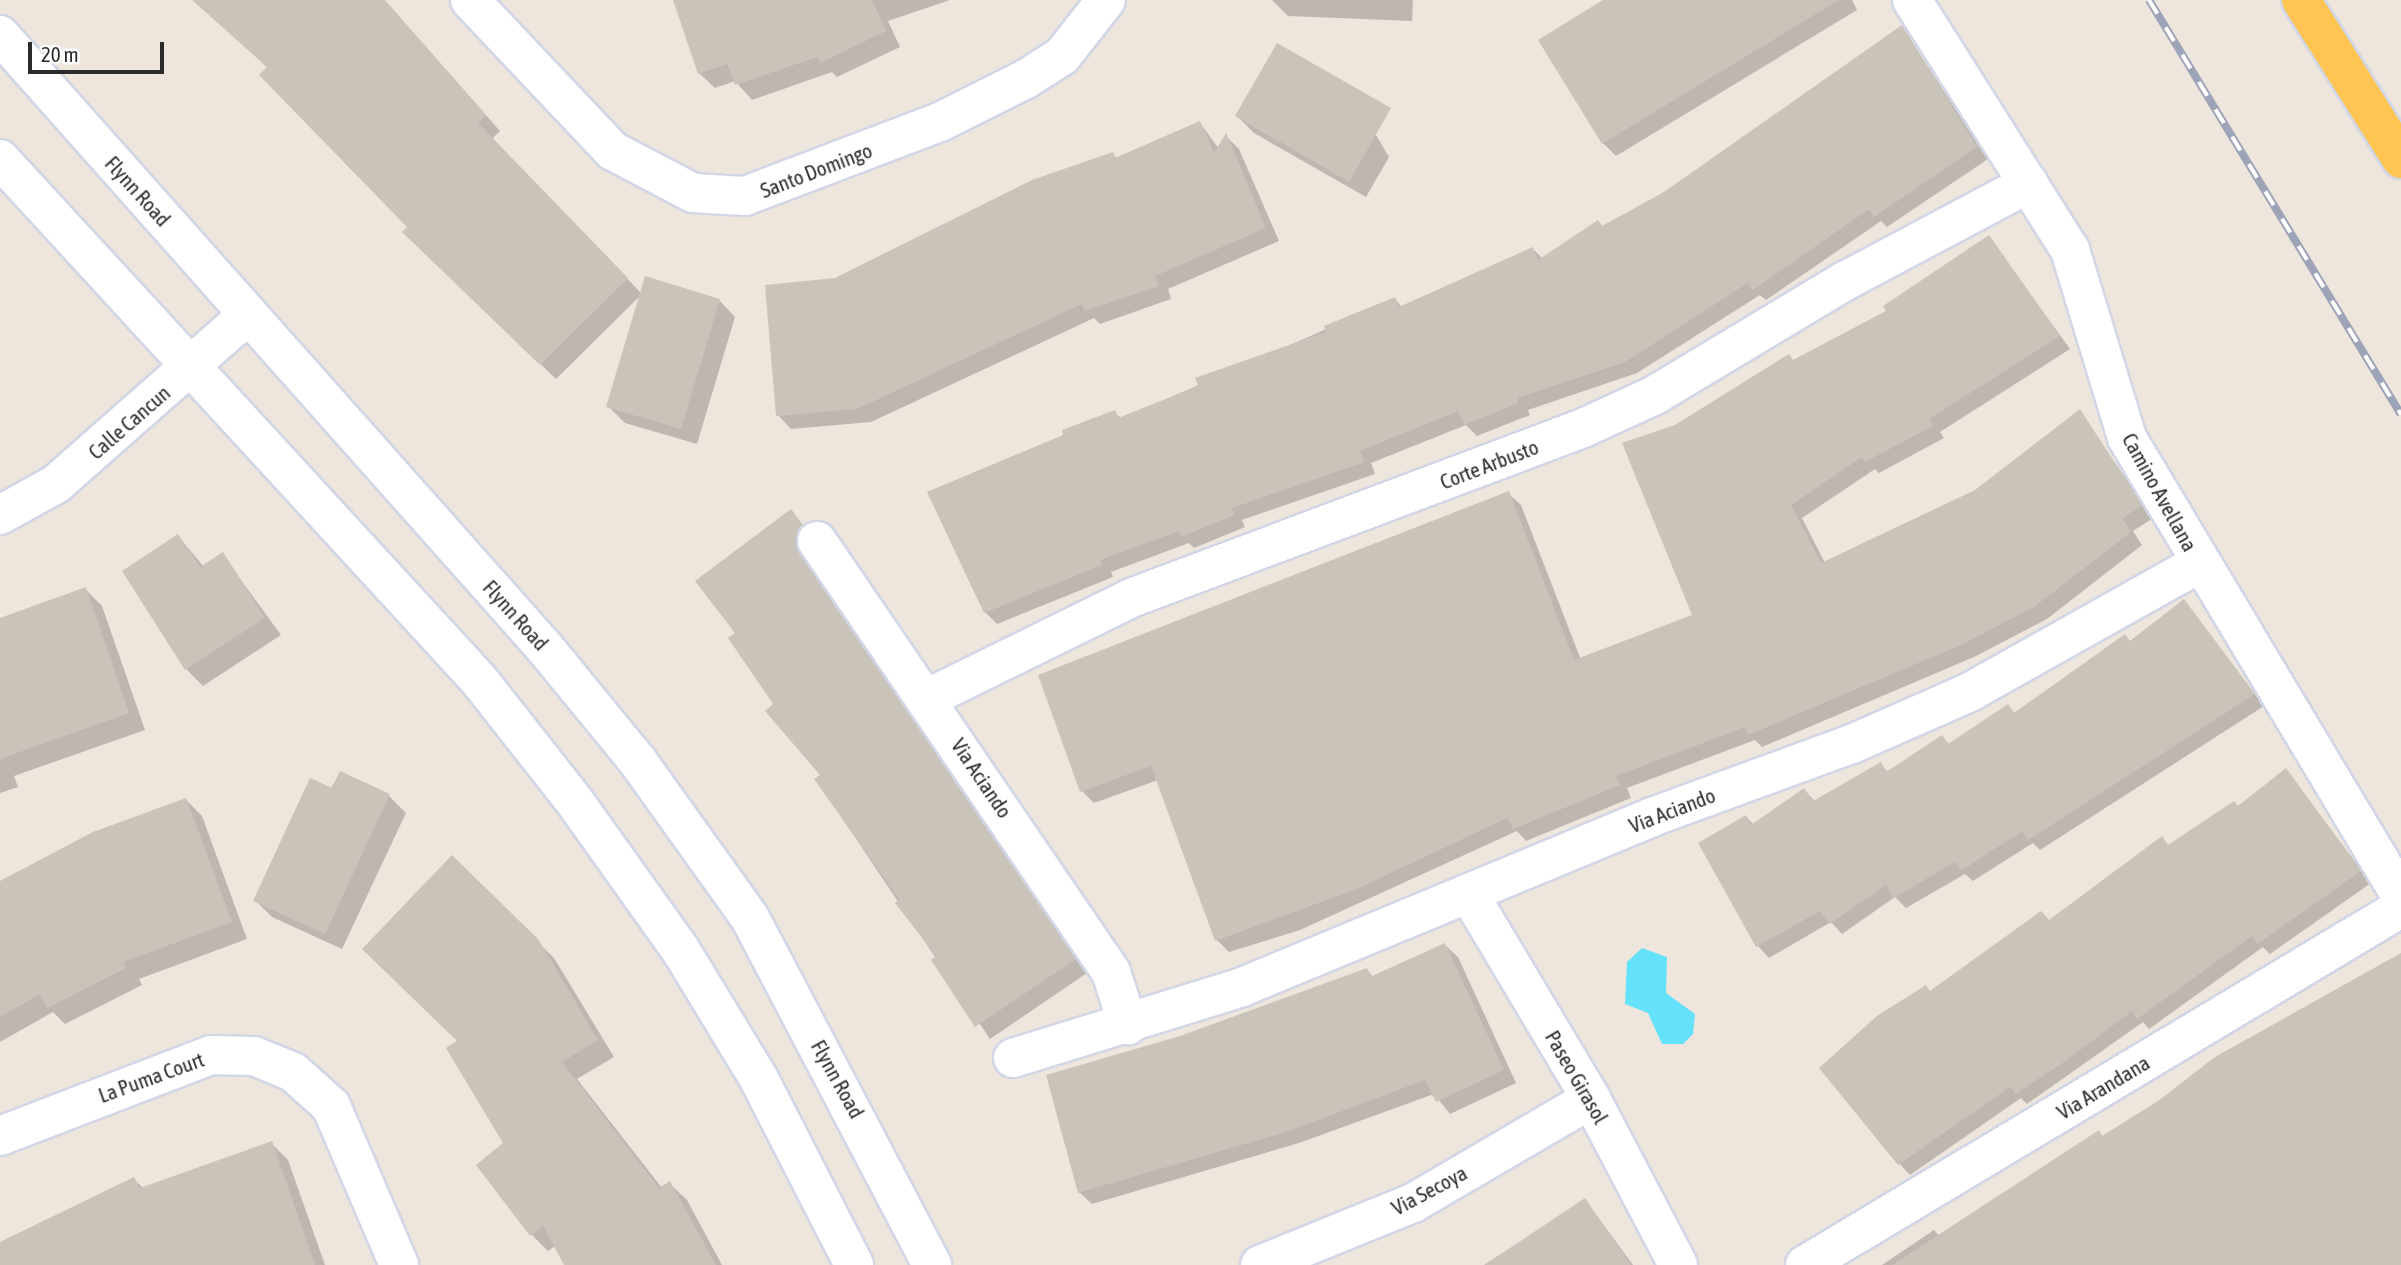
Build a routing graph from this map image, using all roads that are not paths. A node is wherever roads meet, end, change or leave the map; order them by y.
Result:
1 (470, 0) edge
2 (1106, 0) edge
3 (1912, 0) edge
4 (2301, 0) edge
5 (0, 35) edge
6 (0, 159) edge
7 (2401, 159) edge
8 (2029, 183) junction
9 (248, 315) junction
10 (192, 367) junction
11 (0, 515) edge
12 (817, 541) dead end
13 (2200, 563) junction
14 (928, 698) junction
15 (1469, 894) junction
16 (2401, 896) edge
17 (2401, 908) edge
18 (1128, 1025) junction
19 (1013, 1058) dead end
20 (1591, 1100) junction
21 (0, 1136) edge
22 (398, 1265) edge
23 (854, 1265) edge
24 (932, 1265) edge
25 (1260, 1265) edge
26 (1678, 1265) edge
27 (1805, 1265) edge

1 - 2 street, Santo Domingo
3 - 8 street, Camino Avellana
4 - 7 main road
5 - 9 street, Flynn Road
6 - 10 street
8 - 13 street, Camino Avellana
8 - 14 street, Corte Arbusto
9 - 10 street, Calle Cancun
9 - 24 street, Flynn Road
10 - 11 street, Calle Cancun
10 - 23 street
12 - 14 street, Via Aciando
13 - 15 street, Via Aciando
13 - 16 street, Camino Avellana
14 - 18 street, Via Aciando
15 - 18 street, Via Aciando
15 - 20 street, Paseo Girasol
17 - 27 street, Via Arandana
18 - 19 street, Via Aciando
20 - 25 street, Via Secoya
20 - 26 street, Paseo Girasol
21 - 22 street, La Puma Court

